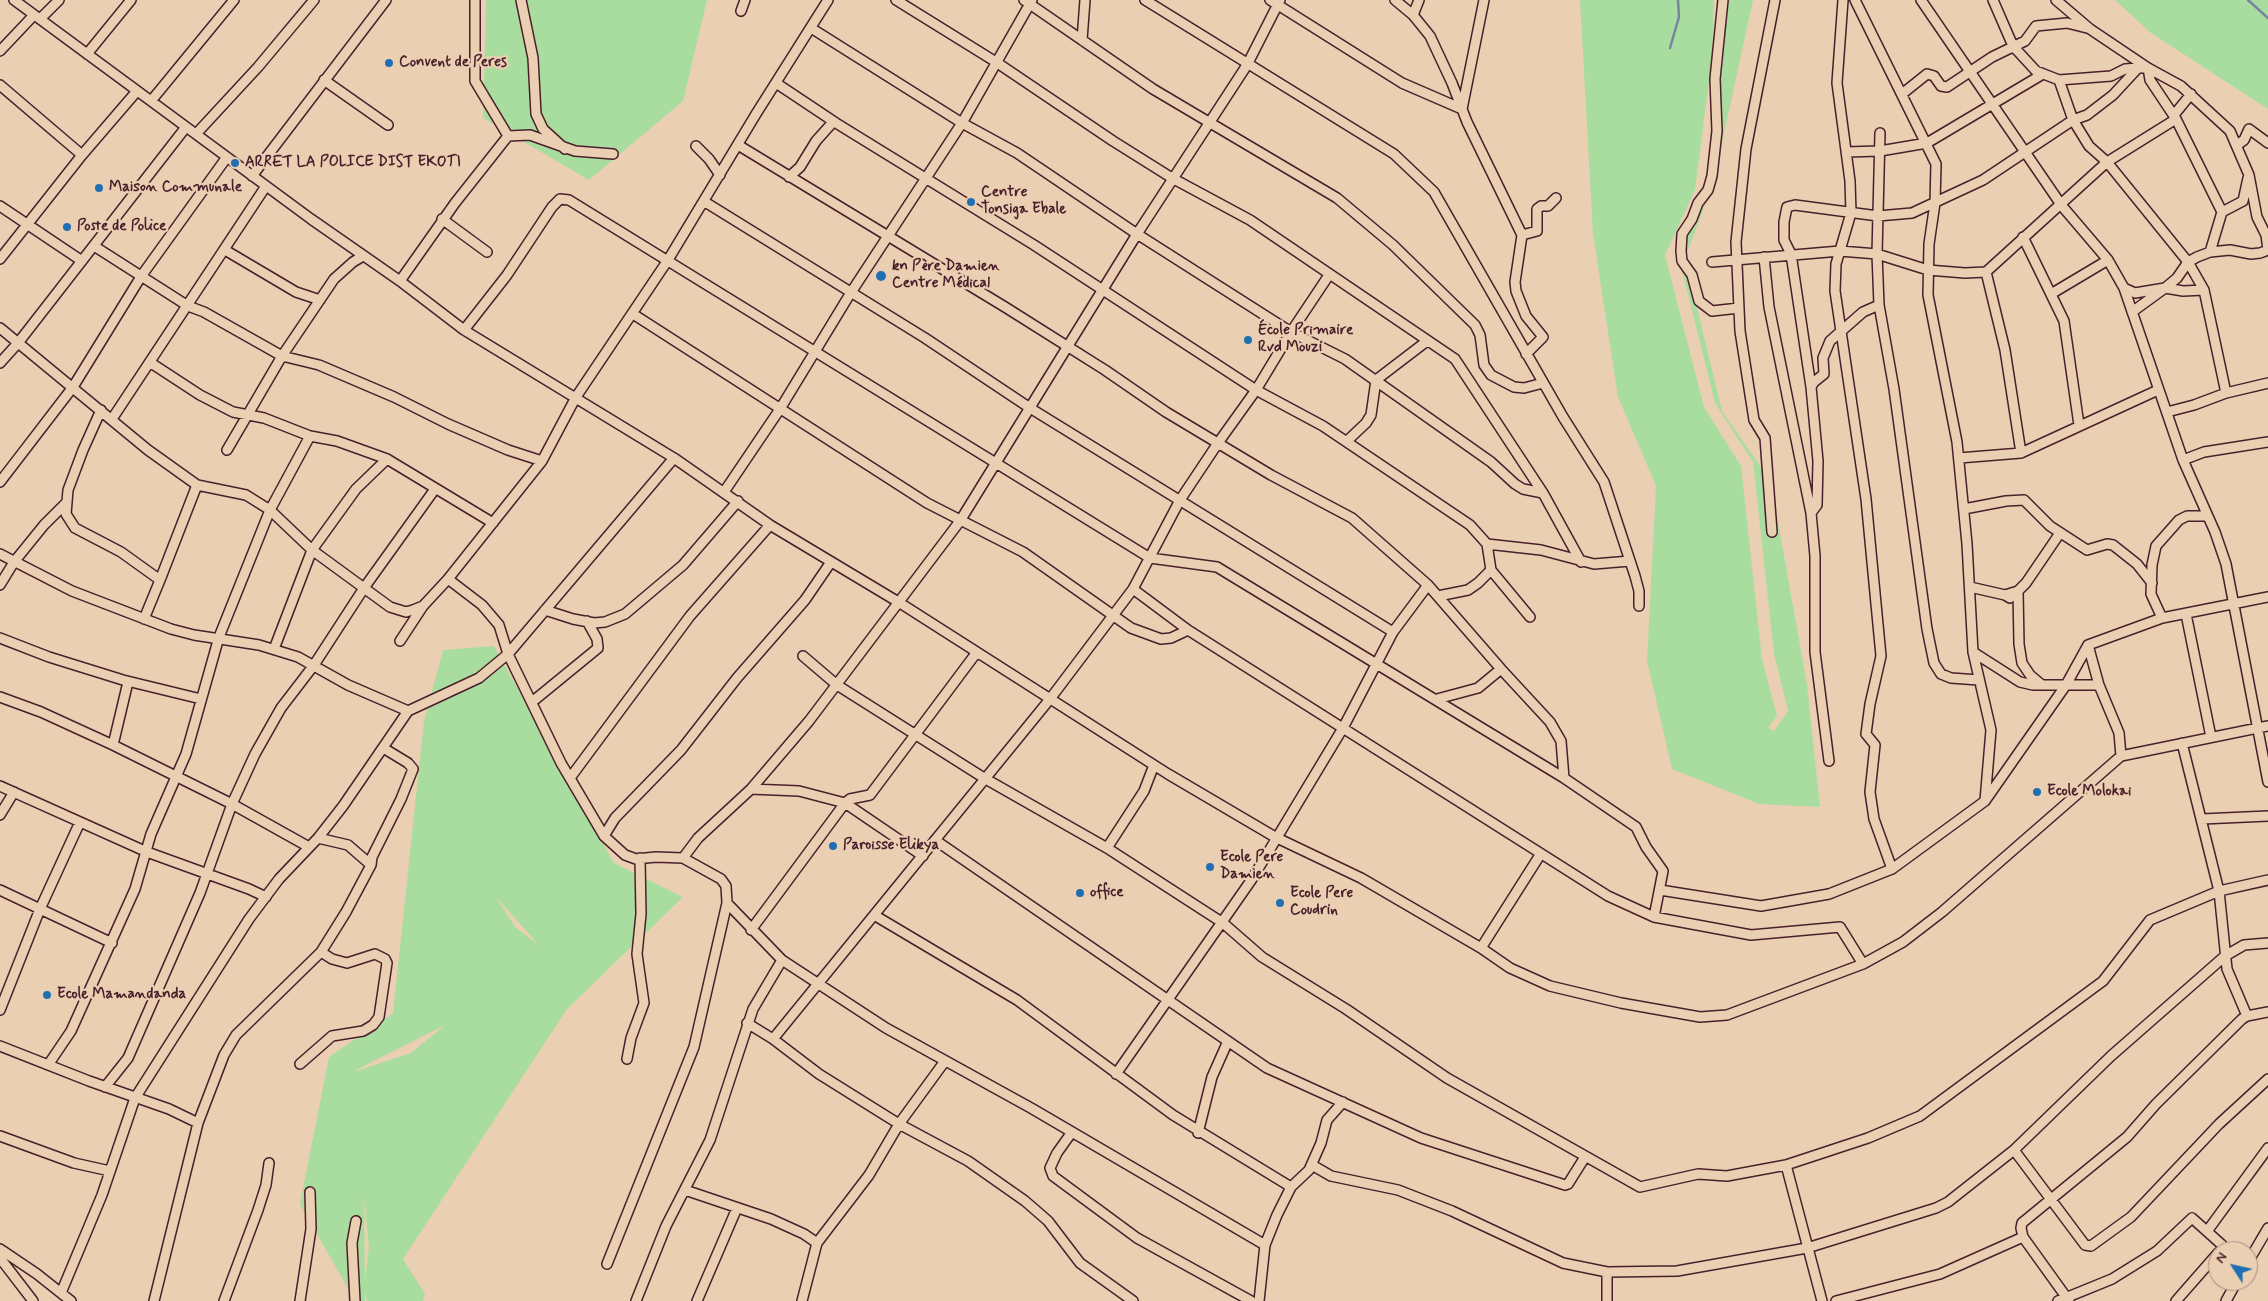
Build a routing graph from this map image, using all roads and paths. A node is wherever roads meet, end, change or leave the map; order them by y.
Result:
1 (14, 0) edge
2 (59, 0) edge
3 (131, 0) edge
4 (234, 0) edge
5 (314, 0) edge
6 (386, 0) edge
7 (475, 0) edge
8 (521, 0) edge
9 (745, 0) edge
10 (828, 0) edge
11 (896, 0) edge
12 (1085, 0) edge
13 (1145, 0) edge
14 (1395, 0) edge
15 (1418, 0) edge
16 (1484, 0) edge
17 (1723, 0) edge
18 (1775, 0) edge
19 (1843, 0) edge
20 (1855, 0) edge
21 (1921, 0) edge
22 (1993, 0) edge
23 (2056, 0) edge
24 (1028, 1) edge
25 (1276, 1) edge
26 (741, 11) dead end
27 (1413, 15) junction
28 (37, 17) junction
29 (810, 28) junction
30 (2090, 29) junction
31 (1082, 40) junction
32 (2012, 46) junction
33 (0, 51) edge
34 (87, 54) junction
35 (996, 62) junction
36 (1247, 65) junction
37 (2138, 68) junction
38 (2148, 68) junction
39 (1970, 72) junction
40 (2043, 74) junction
41 (324, 80) junction
42 (2060, 80) junction
43 (776, 84) junction
44 (0, 85) edge
45 (137, 91) junction
46 (1902, 94) junction
47 (2190, 94) junction
48 (150, 101) junction
49 (1992, 104) junction
50 (1462, 109) junction
51 (2175, 117) junction
52 (2073, 120) junction
53 (833, 122) junction
54 (1210, 122) junction
55 (962, 123) junction
56 (388, 125) dead end
57 (186, 127) junction
58 (1880, 133) dead end
59 (196, 134) junction
60 (508, 136) junction
61 (1927, 143) junction
62 (2268, 143) edge
63 (738, 145) junction
64 (2237, 145) junction
65 (696, 146) dead end
66 (565, 149) junction
67 (1880, 151) junction
68 (1846, 152) junction
69 (2026, 153) junction
70 (613, 154) dead end
71 (82, 155) junction
72 (227, 157) junction
73 (2107, 162) junction
74 (720, 174) junction
75 (252, 176) junction
76 (2248, 176) junction
77 (789, 177) junction
78 (1172, 178) junction
79 (925, 179) junction
80 (266, 186) junction
81 (1556, 198) dead end
82 (705, 202) junction
83 (1935, 203) junction
84 (0, 206) edge
85 (2062, 206) junction
86 (2222, 212) junction
87 (1851, 213) junction
88 (1878, 216) junction
89 (442, 219) junction
90 (28, 224) junction
91 (1137, 234) junction
92 (1522, 235) junction
93 (888, 236) junction
94 (2023, 237) junction
95 (94, 246) junction
96 (225, 250) junction
97 (2268, 250) edge
98 (1840, 251) junction
99 (487, 252) dead end
100 (2210, 252) junction
101 (1792, 254) junction
102 (1877, 254) junction
103 (363, 256) junction
104 (1764, 257) junction
105 (0, 259) edge
106 (668, 260) junction
107 (1736, 260) junction
108 (2108, 260) junction
109 (82, 261) junction
110 (1712, 262) dead end
111 (2188, 262) junction
112 (1928, 270) junction
113 (1986, 272) junction
114 (1329, 275) junction
115 (142, 276) junction
116 (400, 281) junction
117 (2124, 288) junction
118 (2165, 288) junction
119 (1102, 289) junction
120 (2204, 290) junction
121 (850, 294) junction
122 (2051, 294) junction
123 (320, 300) junction
124 (1879, 305) junction
125 (188, 306) junction
126 (1738, 308) junction
127 (2132, 312) junction
128 (633, 314) junction
129 (0, 328) edge
130 (1842, 329) junction
131 (464, 330) junction
132 (1291, 332) junction
133 (1426, 341) junction
134 (18, 343) junction
135 (1067, 346) junction
136 (815, 353) junction
137 (1526, 354) junction
138 (282, 356) junction
139 (0, 363) edge
140 (151, 363) junction
141 (1376, 380) junction
142 (1543, 383) junction
143 (2268, 383) edge
144 (73, 387) junction
145 (1811, 387) junction
146 (1256, 390) junction
147 (2158, 390) junction
148 (2226, 393) junction
149 (576, 397) junction
150 (1030, 408) junction
151 (780, 409) junction
152 (101, 410) junction
153 (2167, 412) junction
154 (249, 414) junction
155 (112, 419) junction
156 (2080, 425) junction
157 (310, 436) junction
158 (1348, 441) junction
159 (1218, 443) junction
160 (2267, 444) edge
161 (227, 450) dead end
162 (2021, 453) junction
163 (674, 458) junction
164 (1959, 458) junction
165 (387, 459) junction
166 (2183, 460) junction
167 (542, 461) junction
168 (997, 462) junction
169 (0, 482) edge
170 (197, 485) junction
171 (435, 489) junction
172 (724, 492) junction
173 (1543, 493) junction
174 (1180, 500) junction
175 (738, 501) junction
176 (66, 503) junction
177 (1964, 509) junction
178 (270, 510) junction
179 (1811, 513) junction
180 (2206, 516) junction
181 (960, 521) junction
182 (494, 523) junction
183 (770, 525) junction
184 (1772, 532) dead end
185 (2060, 533) junction
186 (1487, 544) junction
187 (312, 550) junction
188 (1, 556) edge
189 (1150, 558) junction
190 (1630, 560) junction
191 (14, 562) junction
192 (831, 562) junction
193 (1582, 562) junction
194 (1491, 570) junction
195 (448, 579) junction
196 (160, 580) junction
197 (2152, 582) junction
198 (0, 585) edge
199 (1428, 585) junction
200 (1970, 587) junction
201 (364, 588) junction
202 (1133, 589) junction
203 (2018, 591) junction
204 (2005, 595) junction
205 (1438, 596) junction
206 (2268, 597) edge
207 (900, 603) junction
208 (2234, 603) junction
209 (2017, 605) junction
210 (423, 606) junction
211 (1639, 606) dead end
212 (545, 610) junction
213 (2186, 614) junction
214 (1113, 616) junction
215 (1530, 617) dead end
216 (2162, 618) junction
217 (144, 619) junction
218 (587, 622) junction
219 (1188, 630) junction
220 (1394, 632) junction
221 (218, 637) junction
222 (0, 638) edge
223 (400, 641) dead end
224 (2088, 645) junction
225 (274, 649) junction
226 (977, 652) junction
227 (1973, 652) junction
228 (508, 654) junction
229 (803, 656) dead end
230 (1377, 664) junction
231 (314, 665) junction
232 (1501, 670) junction
233 (1979, 680) junction
234 (128, 682) junction
235 (837, 685) junction
236 (2042, 685) junction
237 (2066, 685) junction
238 (2099, 685) junction
239 (0, 697) edge
240 (201, 699) junction
241 (1050, 699) junction
242 (1437, 700) junction
243 (532, 702) junction
244 (408, 712) junction
245 (2263, 727) edge
246 (1343, 728) junction
247 (916, 735) junction
248 (2210, 737) junction
249 (2182, 743) junction
250 (113, 745) junction
251 (385, 749) junction
252 (2121, 756) junction
253 (1829, 762) dead end
254 (1154, 765) junction
255 (175, 776) junction
256 (570, 778) junction
257 (984, 778) junction
258 (1564, 778) junction
259 (2268, 782) edge
260 (0, 786) edge
261 (751, 789) junction
262 (14, 792) junction
263 (1985, 801) junction
264 (232, 804) junction
265 (845, 804) junction
266 (0, 815) edge
267 (2268, 816) edge
268 (2202, 819) junction
269 (80, 822) junction
270 (604, 836) junction
271 (1275, 837) junction
272 (318, 838) junction
273 (935, 840) junction
274 (308, 847) junction
275 (1107, 848) junction
276 (147, 852) junction
277 (1540, 855) junction
278 (923, 856) junction
279 (640, 858) junction
280 (684, 858) junction
281 (371, 866) junction
282 (1892, 869) junction
283 (206, 874) junction
284 (2268, 880) edge
285 (0, 890) edge
286 (1660, 890) junction
287 (2219, 891) junction
288 (266, 897) junction
289 (726, 903) junction
290 (40, 909) junction
291 (874, 915) junction
292 (1654, 917) junction
293 (1222, 923) junction
294 (751, 930) junction
295 (112, 942) junction
296 (2268, 943) edge
297 (1481, 948) junction
298 (321, 952) junction
299 (2225, 956) junction
300 (782, 960) junction
301 (1863, 964) junction
302 (818, 984) junction
303 (1169, 1000) junction
304 (0, 1010) edge
305 (2268, 1012) edge
306 (2248, 1016) junction
307 (748, 1023) junction
308 (773, 1039) junction
309 (1228, 1041) junction
310 (0, 1046) edge
311 (627, 1059) dead end
312 (945, 1062) junction
313 (300, 1064) dead end
314 (48, 1065) junction
315 (1116, 1074) junction
316 (2268, 1079) edge
317 (105, 1088) junction
318 (135, 1098) junction
319 (1342, 1102) junction
320 (198, 1123) junction
321 (898, 1124) junction
322 (1072, 1132) junction
323 (1198, 1132) junction
324 (0, 1136) edge
325 (2268, 1148) edge
326 (2014, 1150) junction
327 (1585, 1157) junction
328 (269, 1163) dead end
329 (1312, 1165) junction
330 (1786, 1165) junction
331 (110, 1171) junction
332 (1291, 1187) junction
333 (685, 1190) junction
334 (310, 1192) dead end
335 (2051, 1200) junction
336 (737, 1208) junction
337 (356, 1220) dead end
338 (2268, 1228) edge
339 (2208, 1230) junction
340 (2023, 1237) junction
341 (2218, 1241) edge
342 (817, 1243) junction
343 (1265, 1245) junction
344 (2258, 1245) edge
345 (1807, 1248) junction
346 (0, 1249) edge
347 (0, 1258) edge
348 (607, 1264) dead end
349 (2208, 1265) edge
350 (1607, 1272) junction
351 (61, 1293) junction
352 (2068, 1299) edge
353 (33, 1301) edge
354 (71, 1301) edge
355 (154, 1301) edge
356 (224, 1301) edge
357 (300, 1301) edge
358 (355, 1301) edge
359 (636, 1301) edge
360 (697, 1301) edge
361 (802, 1301) edge
362 (1133, 1301) edge
363 (1251, 1301) edge
364 (1259, 1301) edge
365 (1606, 1301) edge
366 (1822, 1301) edge
367 (1836, 1301) edge
368 (2058, 1301) edge
369 (2176, 1301) edge

1 - 28 street
2 - 28 street
3 - 34 street
4 - 48 street
5 - 59 street
6 - 41 street
7 - 60 street
8 - 66 street
9 - 26 street
10 - 29 street
11 - 35 street
12 - 31 street
13 - 36 street
14 - 27 street
15 - 27 street
16 - 50 street
17 - 126 street
18 - 107 street
19 - 68 street
20 - 46 street
21 - 39 street
22 - 32 street
23 - 30 street
24 - 31 street
24 - 35 street
25 - 36 street
25 - 50 street
27 - 50 street
28 - 33 street
28 - 34 street
29 - 43 street
29 - 55 street
30 - 32 street
30 - 38 street
31 - 54 street
32 - 39 street
32 - 40 street
34 - 45 street
35 - 55 street
35 - 78 street
36 - 54 street
36 - 137 street
37 - 38 street
37 - 42 street
37 - 52 street
38 - 47 street
38 - 51 street
39 - 46 street
39 - 49 street
40 - 42 street
40 - 49 street
41 - 56 street
41 - 75 street
42 - 52 street
43 - 53 street
43 - 63 street
44 - 71 street
45 - 48 street
45 - 71 street
46 - 61 street
47 - 51 street
47 - 64 street
48 - 57 street
49 - 61 street
49 - 69 street
50 - 92 street
51 - 73 street
51 - 86 street
52 - 69 street
52 - 73 street
53 - 77 street
53 - 79 street
54 - 78 street
54 - 142 street
55 - 79 street
55 - 91 street
57 - 59 street
57 - 95 street
58 - 67 street
59 - 72 street
60 - 66 street
60 - 89 street
61 - 67 street
61 - 83 street
62 - 64 street
63 - 74 street
63 - 77 street
64 - 76 street
65 - 74 street
66 - 70 street
67 - 68 street
67 - 88 street
68 - 87 street
69 - 83 street
69 - 85 street
71 - 90 street
72 - 75 street
72 - 115 street
73 - 85 street
73 - 111 street
74 - 82 street
75 - 80 street
76 - 86 street
76 - 97 street
77 - 93 street
78 - 91 street
78 - 114 street
79 - 93 street
79 - 119 street
80 - 96 street
80 - 103 street
81 - 92 street
82 - 106 street
82 - 121 street
83 - 88 street
83 - 112 street
84 - 90 street
85 - 94 street
85 - 108 street
86 - 100 street
87 - 88 street
87 - 98 street
87 - 101 street
88 - 102 street
89 - 99 street
89 - 116 street
90 - 105 street
90 - 109 street
91 - 119 street
91 - 132 street
92 - 137 street
93 - 121 street
93 - 135 street
94 - 113 street
94 - 122 street
95 - 109 street
95 - 115 street
96 - 123 street
96 - 125 street
97 - 100 street
98 - 101 street
98 - 102 street
98 - 130 street
100 - 111 street
101 - 104 street
101 - 145 street
102 - 112 street
102 - 124 street
103 - 116 street
103 - 123 street
104 - 107 street
104 - 179 street
106 - 128 street
106 - 131 street
106 - 136 street
107 - 110 street
107 - 126 street
108 - 117 street
108 - 122 street
109 - 134 street
111 - 118 street
111 - 120 street
112 - 113 street
112 - 164 street
113 - 162 street
114 - 132 street
114 - 133 street
115 - 125 street
115 - 144 street
116 - 131 street
117 - 118 street
117 - 127 street
118 - 120 street
118 - 127 street
119 - 135 street
119 - 146 street
120 - 148 street
121 - 136 street
121 - 150 street
122 - 156 street
123 - 138 street
124 - 130 street
124 - 233 street
125 - 138 street
125 - 140 street
126 - 184 street
127 - 147 street
128 - 149 street
128 - 151 street
129 - 134 street
130 - 145 street
130 - 282 street
131 - 149 street
132 - 141 street
132 - 146 street
133 - 141 street
133 - 173 street
134 - 139 street
134 - 144 street
135 - 150 street
135 - 159 street
136 - 151 street
136 - 168 street
137 - 142 street
138 - 154 street
138 - 167 street
140 - 154 street
140 - 155 street
141 - 158 street
141 - 173 street
142 - 190 street
143 - 148 street
144 - 152 street
144 - 169 street
145 - 179 street
146 - 158 street
146 - 159 street
147 - 153 street
147 - 156 street
148 - 153 street
149 - 163 street
149 - 167 street
150 - 168 street
150 - 174 street
151 - 172 street
151 - 181 street
152 - 155 street
152 - 176 street
153 - 166 street
154 - 157 street
154 - 161 street
155 - 170 street
156 - 162 street
157 - 165 street
157 - 178 street
158 - 186 street
159 - 174 street
159 - 199 street
160 - 166 street
162 - 164 street
163 - 172 street
163 - 212 street
164 - 177 street
165 - 171 street
165 - 187 street
166 - 180 street
167 - 182 street
168 - 181 street
168 - 189 street
170 - 178 street
170 - 196 street
171 - 182 street
171 - 201 street
172 - 175 street
173 - 193 street
174 - 189 street
174 - 220 street
175 - 183 street
175 - 218 street
176 - 191 street
176 - 196 street
177 - 185 street
177 - 200 street
178 - 187 street
178 - 221 street
179 - 253 street
180 - 197 street
180 - 208 street
181 - 207 street
181 - 214 street
182 - 195 street
183 - 192 street
183 - 256 street
185 - 197 street
185 - 203 street
186 - 193 street
186 - 194 street
187 - 201 street
187 - 225 street
188 - 191 street
189 - 202 street
189 - 230 street
190 - 193 street
190 - 211 street
191 - 198 street
191 - 217 street
192 - 207 street
192 - 270 street
194 - 205 street
194 - 215 street
195 - 210 street
195 - 228 street
196 - 217 street
197 - 216 street
199 - 205 street
199 - 220 street
200 - 204 street
200 - 227 street
201 - 210 street
201 - 231 street
202 - 214 street
202 - 219 street
203 - 204 street
203 - 209 street
204 - 209 street
205 - 232 street
206 - 208 street
207 - 226 street
207 - 235 street
208 - 213 street
208 - 245 street
209 - 236 street
210 - 223 street
212 - 218 street
212 - 228 street
213 - 216 street
213 - 248 street
214 - 219 street
214 - 241 street
216 - 224 street
217 - 221 street
218 - 243 street
219 - 246 street
220 - 230 street
221 - 225 street
221 - 240 street
222 - 234 street
224 - 237 street
224 - 238 street
225 - 231 street
226 - 241 street
226 - 247 street
227 - 233 street
227 - 236 street
228 - 243 street
228 - 244 street
229 - 235 street
230 - 242 street
230 - 246 street
231 - 244 street
231 - 264 street
232 - 242 street
232 - 258 street
233 - 263 street
234 - 240 street
234 - 250 street
235 - 247 street
235 - 261 street
236 - 237 street
237 - 238 street
237 - 263 street
238 - 252 street
239 - 250 street
240 - 255 street
241 - 254 street
241 - 257 street
242 - 258 street
243 - 256 street
244 - 251 street
245 - 248 street
245 - 259 street
246 - 271 street
246 - 277 street
247 - 257 street
247 - 265 street
248 - 249 street
249 - 252 street
249 - 268 street
250 - 255 street
251 - 272 street
251 - 281 street
252 - 301 street
254 - 271 street
254 - 275 street
255 - 264 street
255 - 276 street
256 - 270 street
257 - 273 street
257 - 275 street
258 - 286 street
260 - 262 street
261 - 265 street
261 - 280 street
262 - 266 street
262 - 269 street
263 - 282 street
264 - 274 street
264 - 283 street
265 - 278 street
265 - 294 street
267 - 268 street
268 - 287 street
269 - 276 street
269 - 290 street
270 - 279 street
271 - 293 street
271 - 297 street
272 - 274 street
272 - 281 street
273 - 278 street
273 - 303 street
274 - 288 street
275 - 293 street
276 - 283 street
276 - 295 street
277 - 292 street
277 - 297 street
278 - 291 street
279 - 280 street
279 - 311 street
280 - 289 street
281 - 298 street
282 - 286 street
283 - 288 street
283 - 317 street
284 - 287 street
285 - 290 street
286 - 292 street
287 - 299 street
287 - 330 street
288 - 318 street
289 - 294 street
289 - 348 street
290 - 295 street
290 - 304 street
291 - 302 street
291 - 315 street
292 - 301 street
293 - 303 street
293 - 327 street
294 - 300 street
295 - 314 street
296 - 299 street
297 - 301 street
298 - 313 street
298 - 320 street
299 - 306 street
299 - 326 street
300 - 302 street
300 - 307 street
302 - 308 street
302 - 312 street
303 - 309 street
303 - 315 street
305 - 306 street
306 - 335 street
307 - 308 street
307 - 333 street
308 - 321 street
309 - 319 street
309 - 323 street
310 - 314 street
312 - 321 street
312 - 322 street
314 - 317 street
315 - 323 street
316 - 335 street
317 - 318 street
318 - 320 street
318 - 331 street
319 - 327 street
319 - 329 street
320 - 355 street
321 - 342 street
321 - 362 street
322 - 343 street
322 - 363 street
323 - 332 street
324 - 331 street
325 - 339 street
326 - 335 street
326 - 345 street
327 - 330 street
328 - 356 street
329 - 332 street
329 - 350 street
330 - 345 street
331 - 351 street
332 - 343 street
333 - 336 street
333 - 359 street
334 - 357 street
335 - 340 street
336 - 342 street
336 - 360 street
337 - 358 street
338 - 344 street
339 - 341 street
339 - 352 street
340 - 352 street
340 - 367 street
342 - 361 street
343 - 364 street
345 - 350 street
345 - 366 street
346 - 351 street
347 - 353 street
349 - 369 street
350 - 365 street
351 - 354 street
352 - 368 street

